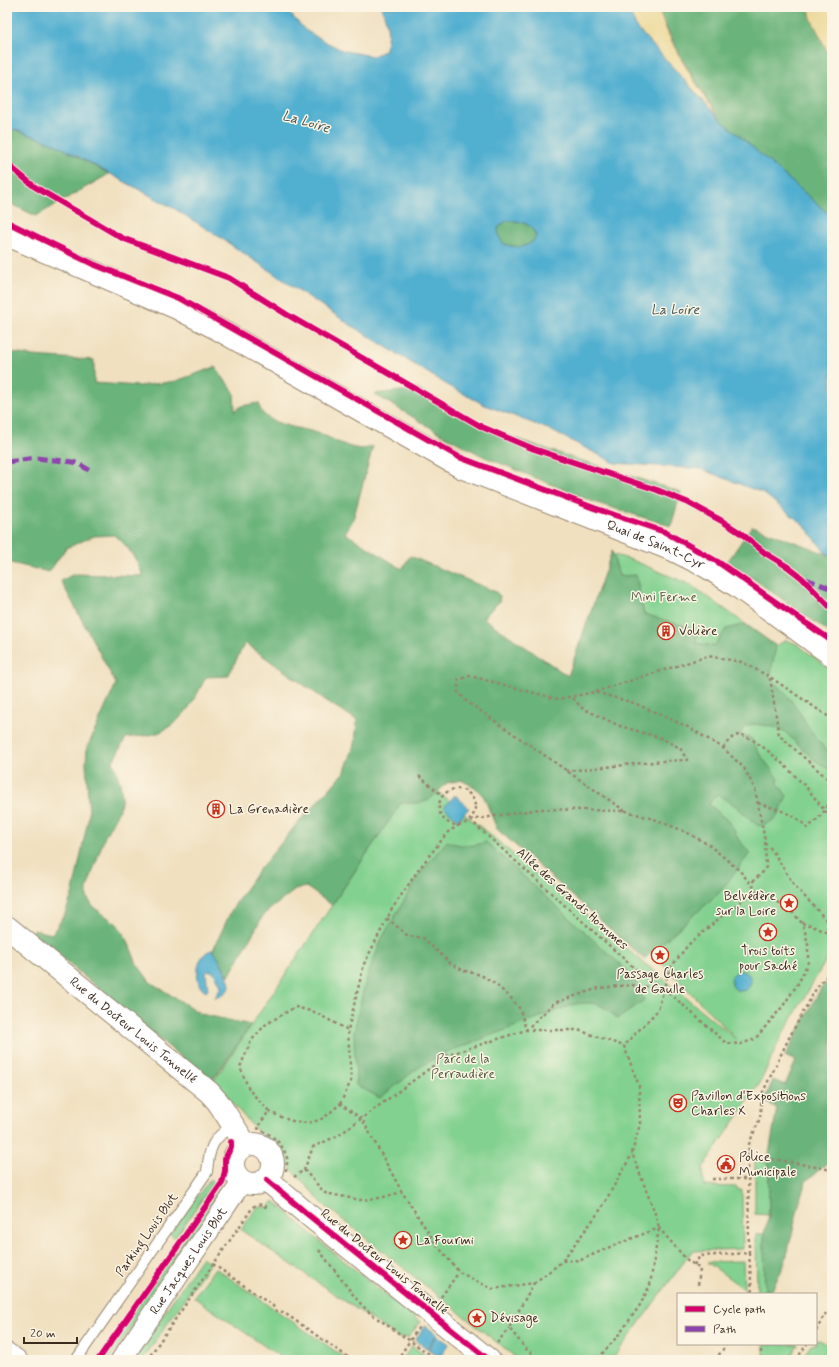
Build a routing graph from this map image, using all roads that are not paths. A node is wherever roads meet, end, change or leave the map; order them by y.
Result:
1 (7, 235) edge
2 (832, 655) edge
3 (7, 927) edge
4 (233, 1125) junction
5 (246, 1145) junction
6 (267, 1180) junction
7 (242, 1182) junction
8 (7, 1353) edge
9 (17, 1360) edge
10 (76, 1360) edge
11 (121, 1360) edge
12 (489, 1360) edge

1 - 2 main road, Quai de Saint-Cyr
3 - 4 main road, Rue du Docteur Louis Tonnellé
4 - 5 main road, Rue du Docteur Louis Tonnellé
4 - 10 lane, Parking Louis Blot
5 - 6 main road
5 - 7 main road
6 - 7 main road
6 - 12 main road, Rue du Docteur Louis Tonnellé
7 - 11 street, Rue Jacques Louis Blot
8 - 9 street

